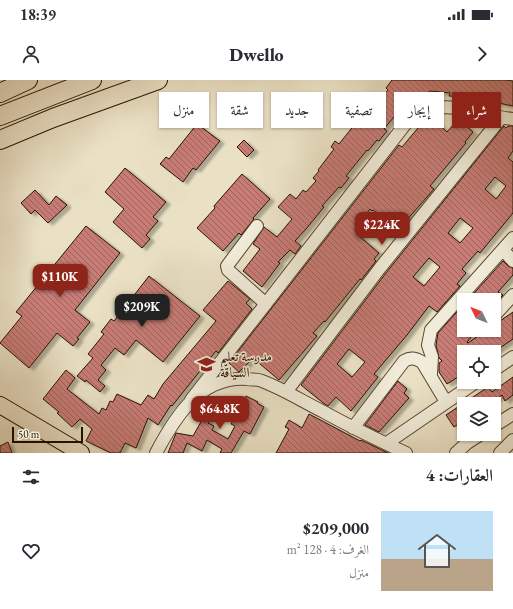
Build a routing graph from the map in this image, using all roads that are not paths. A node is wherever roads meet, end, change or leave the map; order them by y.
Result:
1 (28, 80) edge
2 (92, 80) edge
3 (158, 80) edge
4 (0, 93) edge
5 (0, 116) edge
6 (507, 119) edge
7 (0, 140) edge
8 (257, 226) dead end
9 (513, 238) edge
10 (503, 250) junction
11 (513, 260) edge
12 (513, 295) edge
13 (266, 304) junction
14 (501, 308) edge
15 (513, 357) edge
16 (501, 365) edge
17 (431, 374) junction
18 (466, 389) edge
19 (286, 392) junction
20 (191, 400) junction
21 (446, 402) junction
22 (0, 405) edge
23 (513, 414) edge
24 (501, 422) edge
25 (353, 428) junction
26 (513, 440) edge
27 (470, 441) edge
28 (386, 443) junction
29 (404, 452) edge
30 (81, 453) edge
31 (156, 453) edge
32 (456, 453) edge
33 (500, 453) edge

1 - 4 highway
2 - 5 highway
3 - 7 highway
6 - 13 street
6 - 19 street
8 - 13 street
9 - 10 street
10 - 11 street
10 - 17 street
12 - 14 street
13 - 20 street
15 - 16 street
17 - 21 street
17 - 25 street
18 - 21 street
19 - 20 street
19 - 25 street
20 - 31 street
21 - 28 street
22 - 30 main road
23 - 24 street
25 - 28 street
26 - 33 street
27 - 32 street
28 - 29 street

